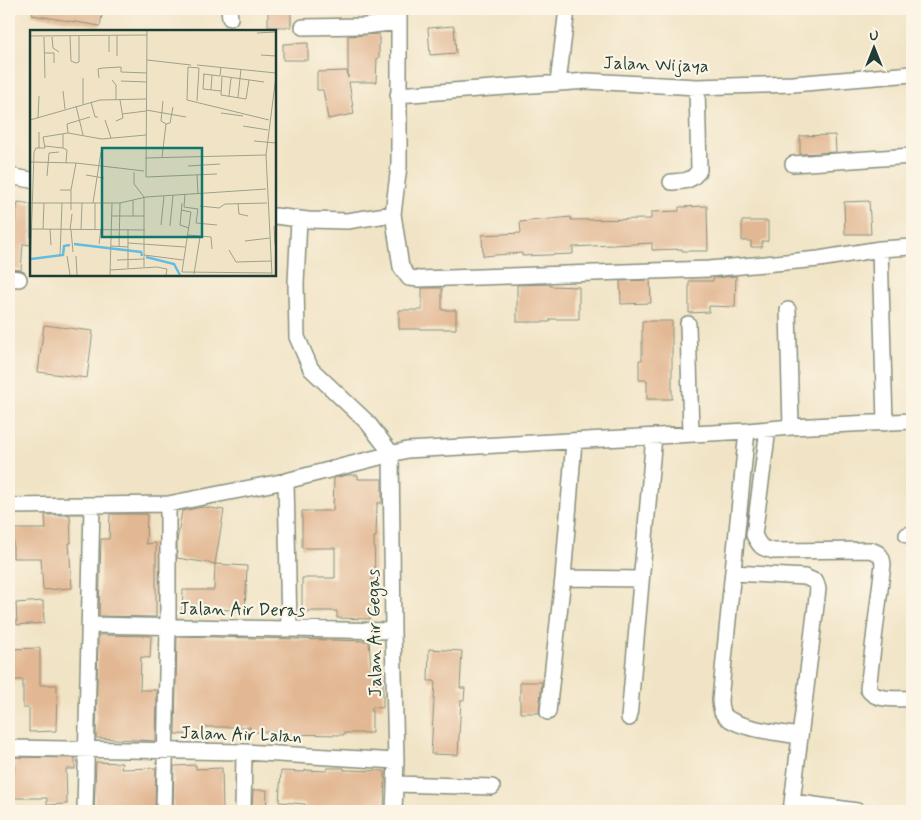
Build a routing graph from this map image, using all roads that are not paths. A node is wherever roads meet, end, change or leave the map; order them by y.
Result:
1 (567, 9) edge
2 (399, 15) edge
3 (303, 27) dead end
4 (912, 74) edge
5 (558, 83) junction
6 (697, 87) junction
7 (398, 95) junction
8 (912, 156) edge
9 (793, 164) dead end
10 (9, 176) edge
11 (30, 180) edge
12 (671, 182) dead end
13 (393, 214) junction
14 (276, 216) edge
15 (299, 219) junction
16 (912, 247) edge
17 (880, 249) junction
18 (788, 310) dead end
19 (688, 324) dead end
20 (912, 421) edge
21 (885, 423) junction
22 (791, 426) junction
23 (768, 428) junction
24 (747, 431) junction
25 (690, 434) junction
26 (654, 436) junction
27 (574, 441) junction
28 (392, 453) junction
29 (286, 482) junction
30 (168, 504) junction
31 (9, 506) edge
32 (92, 506) junction
33 (734, 573) junction
34 (563, 578) junction
35 (641, 579) junction
36 (90, 625) junction
37 (168, 627) junction
38 (289, 629) junction
39 (393, 631) junction
40 (912, 699) edge
41 (548, 712) dead end
42 (629, 718) dead end
43 (800, 736) junction
44 (9, 748) edge
45 (85, 750) junction
46 (166, 751) junction
47 (244, 752) junction
48 (396, 761) junction
49 (396, 784) junction
50 (492, 787) dead end
51 (792, 807) edge
52 (85, 811) edge
53 (164, 811) edge
54 (243, 811) edge
55 (394, 811) edge
56 (857, 811) edge

1 - 5 street
2 - 3 street
2 - 7 street
4 - 6 street, Jalan Wijaya
5 - 6 street, Jalan Wijaya
5 - 7 street, Jalan Wijaya
6 - 12 street
7 - 13 street
8 - 9 street
10 - 11 street
13 - 15 street
13 - 17 street
14 - 15 street
15 - 28 street
16 - 17 street
17 - 21 street
18 - 22 street
19 - 25 street
20 - 21 street
21 - 22 street
22 - 23 street
23 - 24 street
23 - 40 street
24 - 25 street
24 - 33 street
25 - 26 street
26 - 27 street
26 - 35 street
27 - 28 street
27 - 34 street
28 - 29 street
28 - 39 street, Jalan Air Gegas
29 - 30 street
29 - 38 street
30 - 32 street
30 - 37 street
31 - 32 street
32 - 36 street
33 - 43 street
33 - 43 street
34 - 35 street
34 - 41 street
35 - 42 street
36 - 37 street, Jalan Air Deras
36 - 45 street
37 - 38 street, Jalan Air Deras
37 - 46 street
38 - 39 street, Jalan Air Deras
39 - 48 street, Jalan Air Gegas
43 - 51 street
44 - 45 street, Jalan Air Lalan
45 - 46 street, Jalan Air Lalan
45 - 52 street
46 - 47 street, Jalan Air Lalan
46 - 53 street
47 - 48 street, Jalan Air Lalan
47 - 54 street
48 - 49 street, Jalan Air Gegas
49 - 50 street
49 - 55 street, Jalan Air Gegas
51 - 56 street

